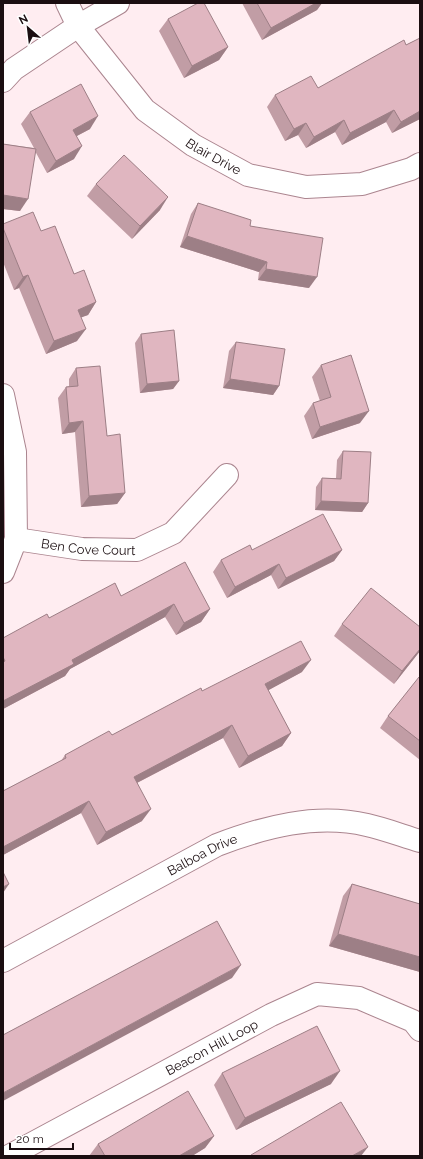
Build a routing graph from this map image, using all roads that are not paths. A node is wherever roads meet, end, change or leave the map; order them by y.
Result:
1 (67, 3) edge
2 (118, 3) edge
3 (78, 26) junction
4 (3, 81) edge
5 (420, 164) edge
6 (3, 395) edge
7 (227, 475) dead end
8 (16, 539) junction
9 (3, 572) edge
10 (420, 841) edge
11 (3, 961) edge
12 (420, 1030) edge
13 (9, 1156) edge

1 - 3 street, Blair Drive
2 - 3 street
3 - 4 street
3 - 5 street, Blair Drive
6 - 8 street
7 - 8 street, Ben Cove Court
8 - 9 street
10 - 11 street, Balboa Drive
12 - 13 street, Beacon Hill Loop

